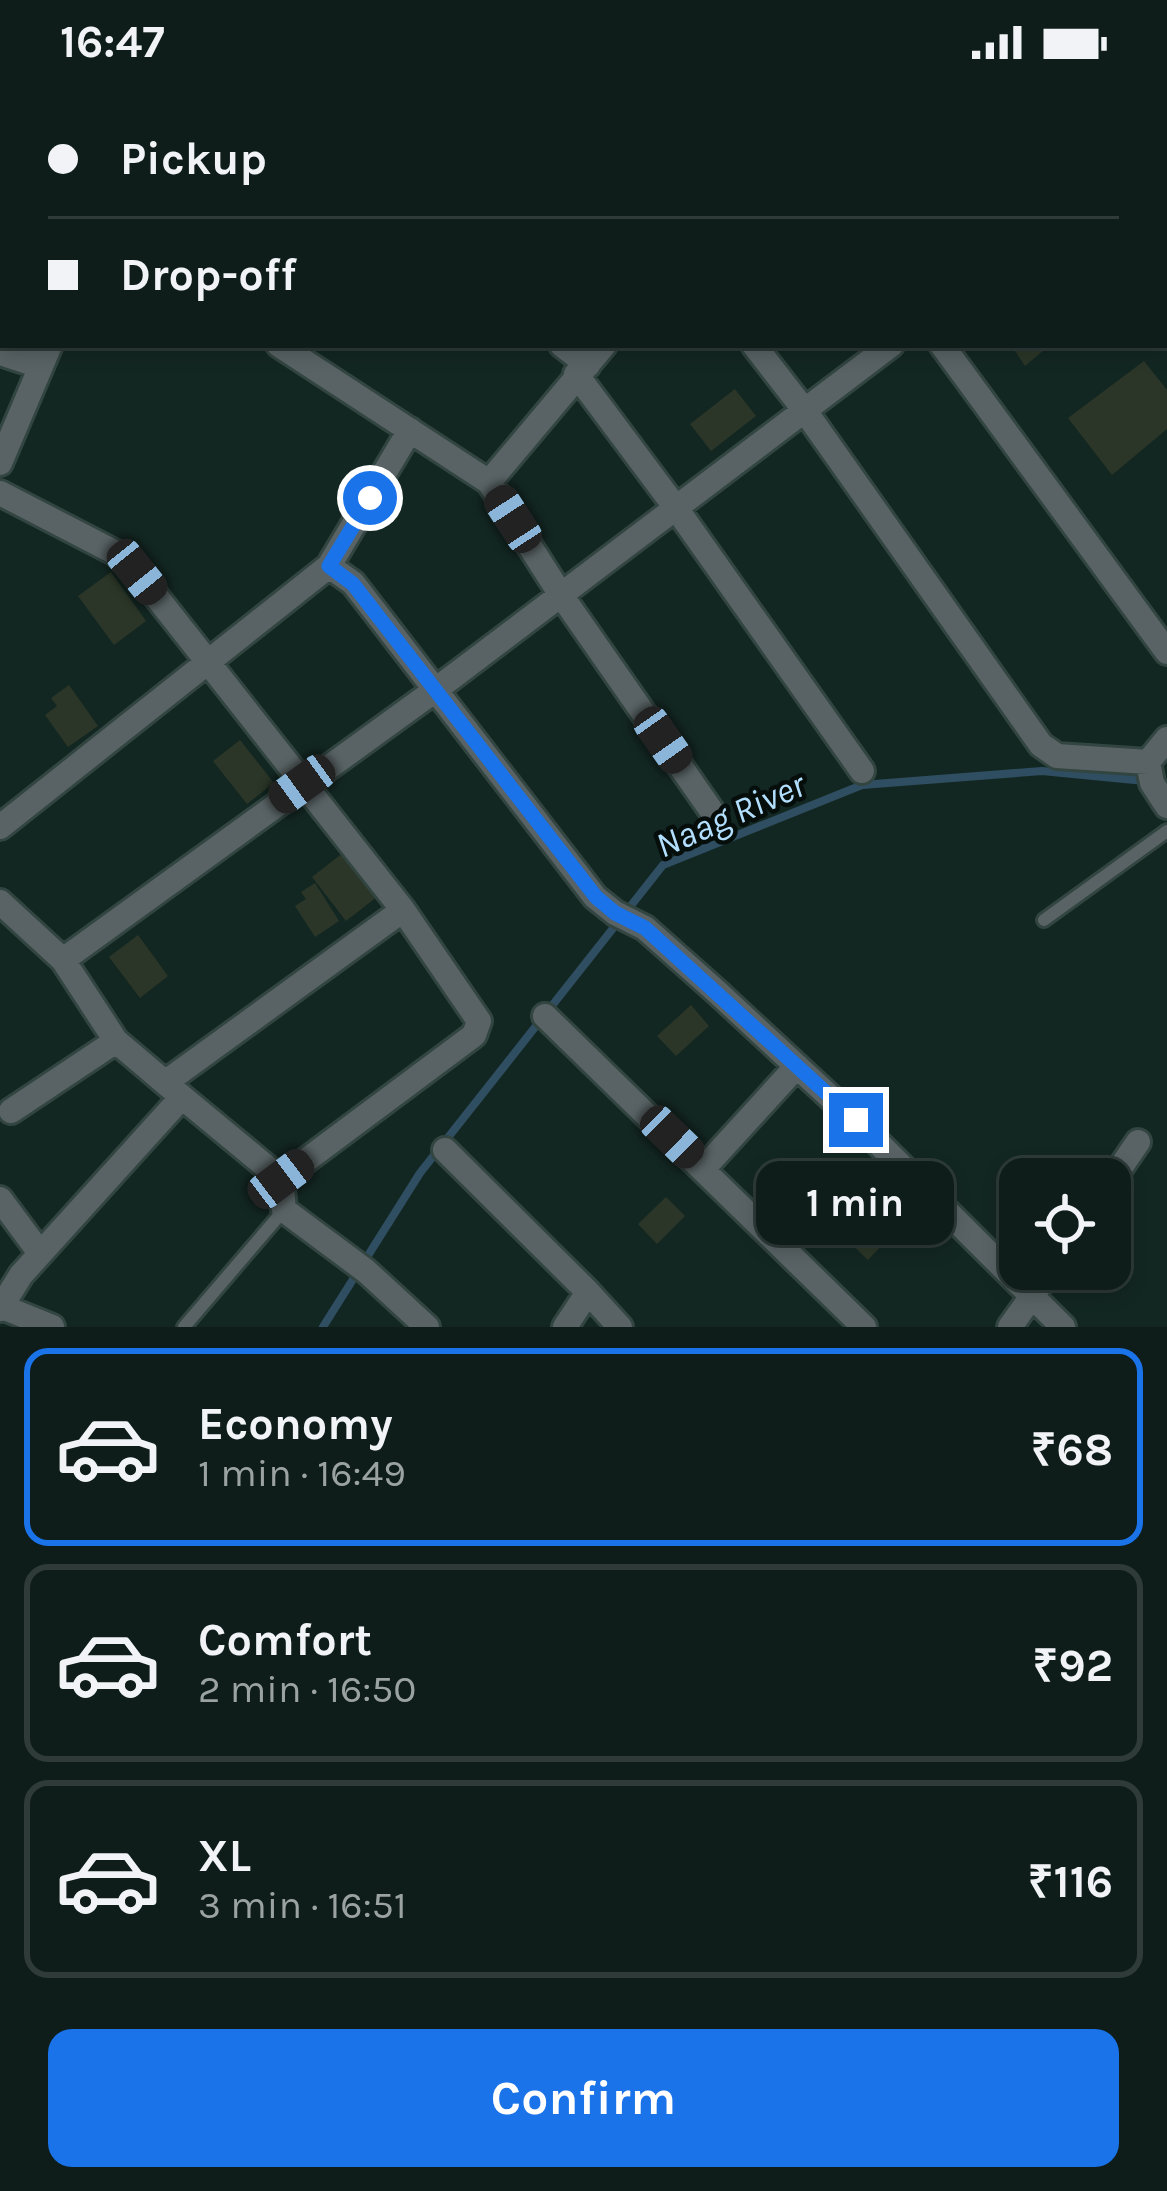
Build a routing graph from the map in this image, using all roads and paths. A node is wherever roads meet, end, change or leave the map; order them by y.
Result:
1 (284, 348) edge
2 (756, 348) edge
3 (887, 348) edge
4 (944, 348) edge
5 (0, 352) edge
6 (45, 355) edge
7 (589, 362) edge
8 (805, 411) junction
9 (410, 430) junction
10 (0, 463) edge
11 (489, 482) junction
12 (0, 493) edge
13 (676, 508) junction
14 (329, 566) junction
15 (561, 595) junction
16 (1167, 652) edge
17 (209, 661) junction
18 (434, 691) junction
19 (1167, 739) edge
20 (1150, 771) junction
21 (862, 772) dead end
22 (302, 784) junction
23 (1167, 806) edge
24 (713, 813) dead end
25 (0, 827) edge
26 (1167, 831) edge
27 (0, 902) edge
28 (403, 910) junction
29 (1044, 920) dead end
30 (64, 960) junction
31 (545, 1016) dead end
32 (116, 1041) junction
33 (797, 1066) junction
34 (174, 1090) junction
35 (4, 1110) edge
36 (1138, 1142) dead end
37 (445, 1150) dead end
38 (1127, 1158) edge
39 (704, 1168) junction
40 (281, 1179) junction
41 (0, 1198) edge
42 (284, 1210) junction
43 (40, 1253) junction
44 (1037, 1290) edge
45 (588, 1292) junction
46 (1033, 1296) junction
47 (0, 1307) edge
48 (52, 1327) edge
49 (184, 1327) edge
50 (427, 1327) edge
51 (565, 1327) edge
52 (620, 1327) edge
53 (864, 1327) edge
54 (1010, 1327) edge
55 (1064, 1327) edge

1 - 9 street
2 - 8 street
3 - 8 street
4 - 16 street
5 - 6 street
6 - 10 street
7 - 11 street
7 - 13 street
8 - 13 street
8 - 20 street
9 - 11 street
9 - 14 street
11 - 15 street
12 - 17 street
13 - 15 street
13 - 21 street
14 - 17 street
14 - 18 street
15 - 18 street
15 - 24 street
17 - 22 street
17 - 25 street
18 - 22 street
18 - 33 street
19 - 20 street
20 - 23 street
22 - 28 street
22 - 30 street
26 - 29 lane
27 - 30 street
28 - 34 street
28 - 40 street
30 - 32 street
31 - 39 street
32 - 34 street
32 - 35 street
33 - 39 street
33 - 46 street
34 - 40 street
34 - 43 street
36 - 38 street
37 - 45 street
39 - 53 street
40 - 42 street
41 - 43 street
42 - 49 lane
42 - 50 street
43 - 47 street
44 - 46 street
45 - 51 street
45 - 52 street
46 - 54 street
46 - 55 street
47 - 48 street

